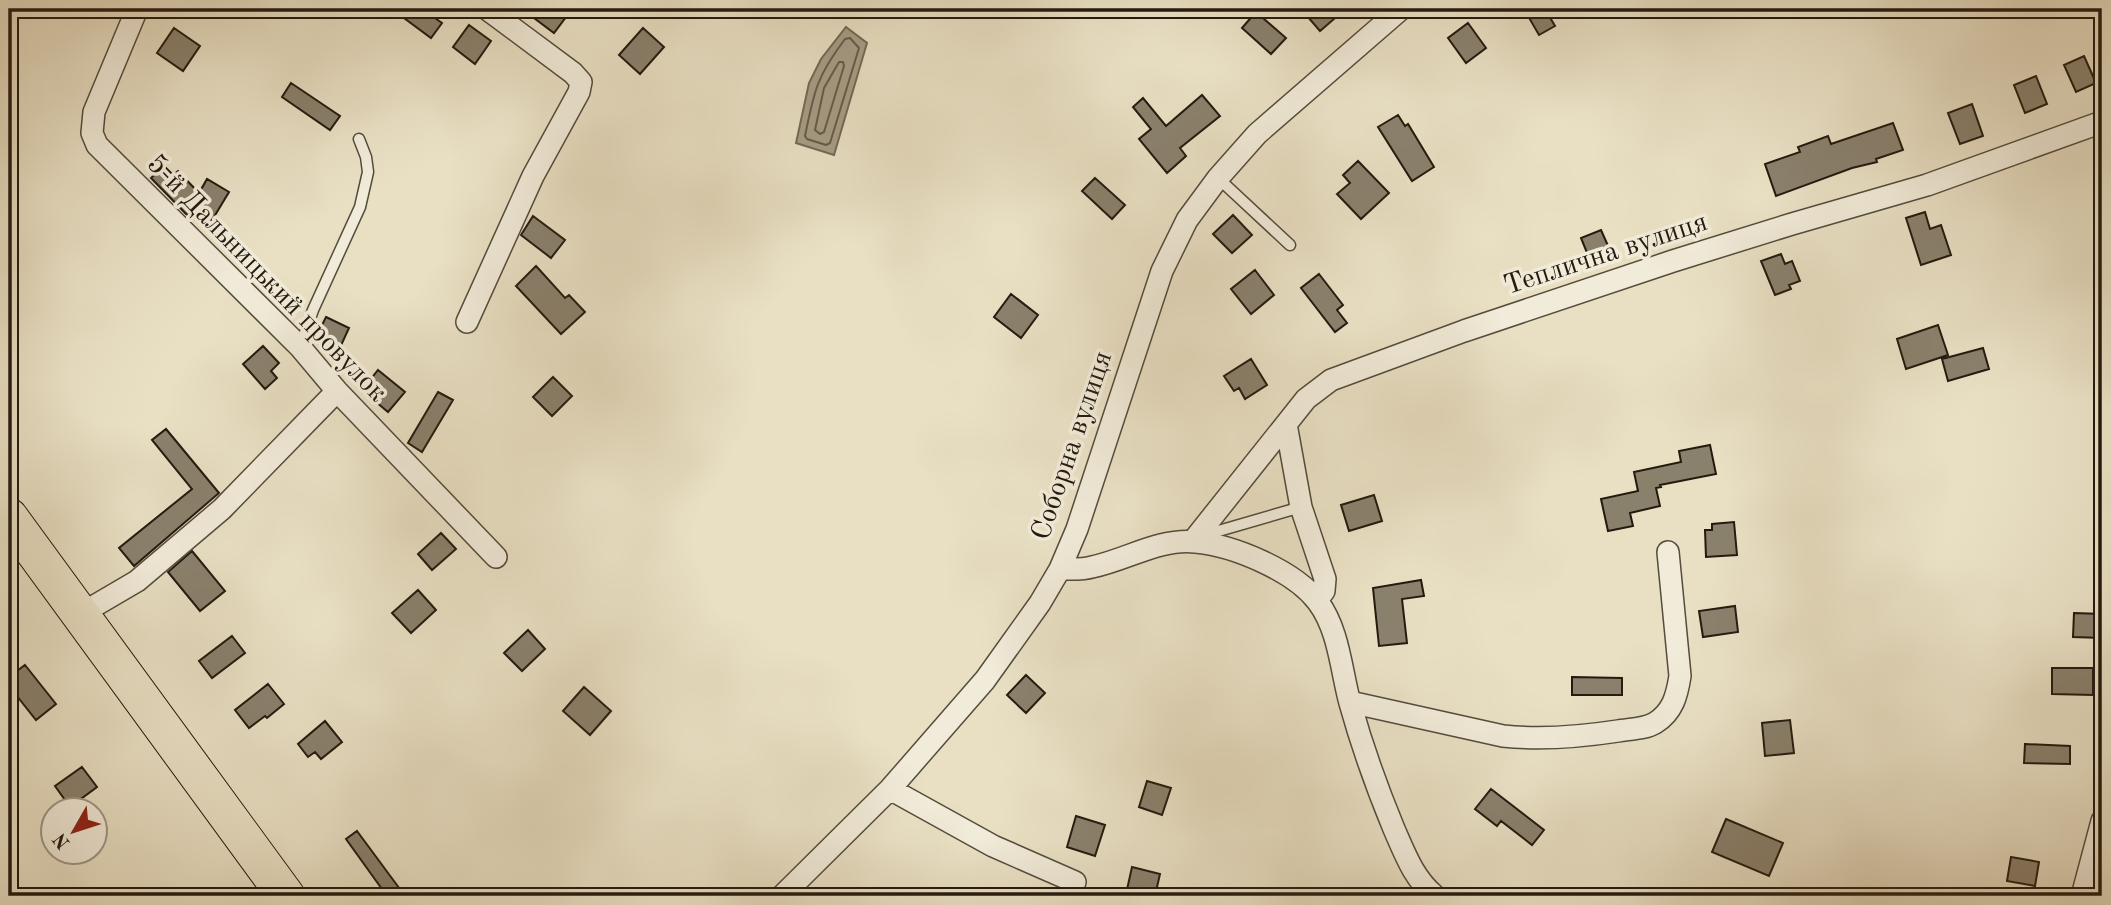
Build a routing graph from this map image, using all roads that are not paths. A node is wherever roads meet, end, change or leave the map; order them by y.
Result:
1 (137, 9) edge
2 (487, 9) edge
3 (1401, 9) edge
4 (2102, 122) edge
5 (359, 139) dead end
6 (1218, 178) junction
7 (1290, 245) dead end
8 (467, 322) dead end
9 (300, 348) junction
10 (337, 391) junction
11 (1286, 424) junction
12 (1301, 507) junction
13 (9, 517) edge
14 (1193, 541) junction
15 (1668, 552) dead end
16 (496, 557) dead end
17 (1060, 569) junction
18 (1317, 600) junction
19 (79, 615) junction
20 (1350, 702) junction
21 (890, 789) junction
22 (2102, 821) edge
23 (1075, 882) dead end
24 (286, 896) edge
25 (782, 896) edge
26 (1435, 896) edge
27 (2082, 896) edge

1 - 9 street, 5-й Дальницький провулок
2 - 8 street
3 - 6 street, Соборна вулиця
4 - 11 street, Теплична вулиця
5 - 9 lane
6 - 7 lane
6 - 17 street, Соборна вулиця
9 - 10 street, 5-й Дальницький провулок
10 - 16 street, 5-й Дальницький провулок
10 - 19 street
11 - 12 street
11 - 14 street, Теплична вулиця
12 - 14 lane
12 - 18 street
13 - 19 highway
14 - 17 street
14 - 18 street
15 - 20 street
17 - 21 street, Соборна вулиця
18 - 20 street
19 - 24 highway
20 - 26 street
21 - 23 street
21 - 25 street, Соборна вулиця
22 - 27 street

